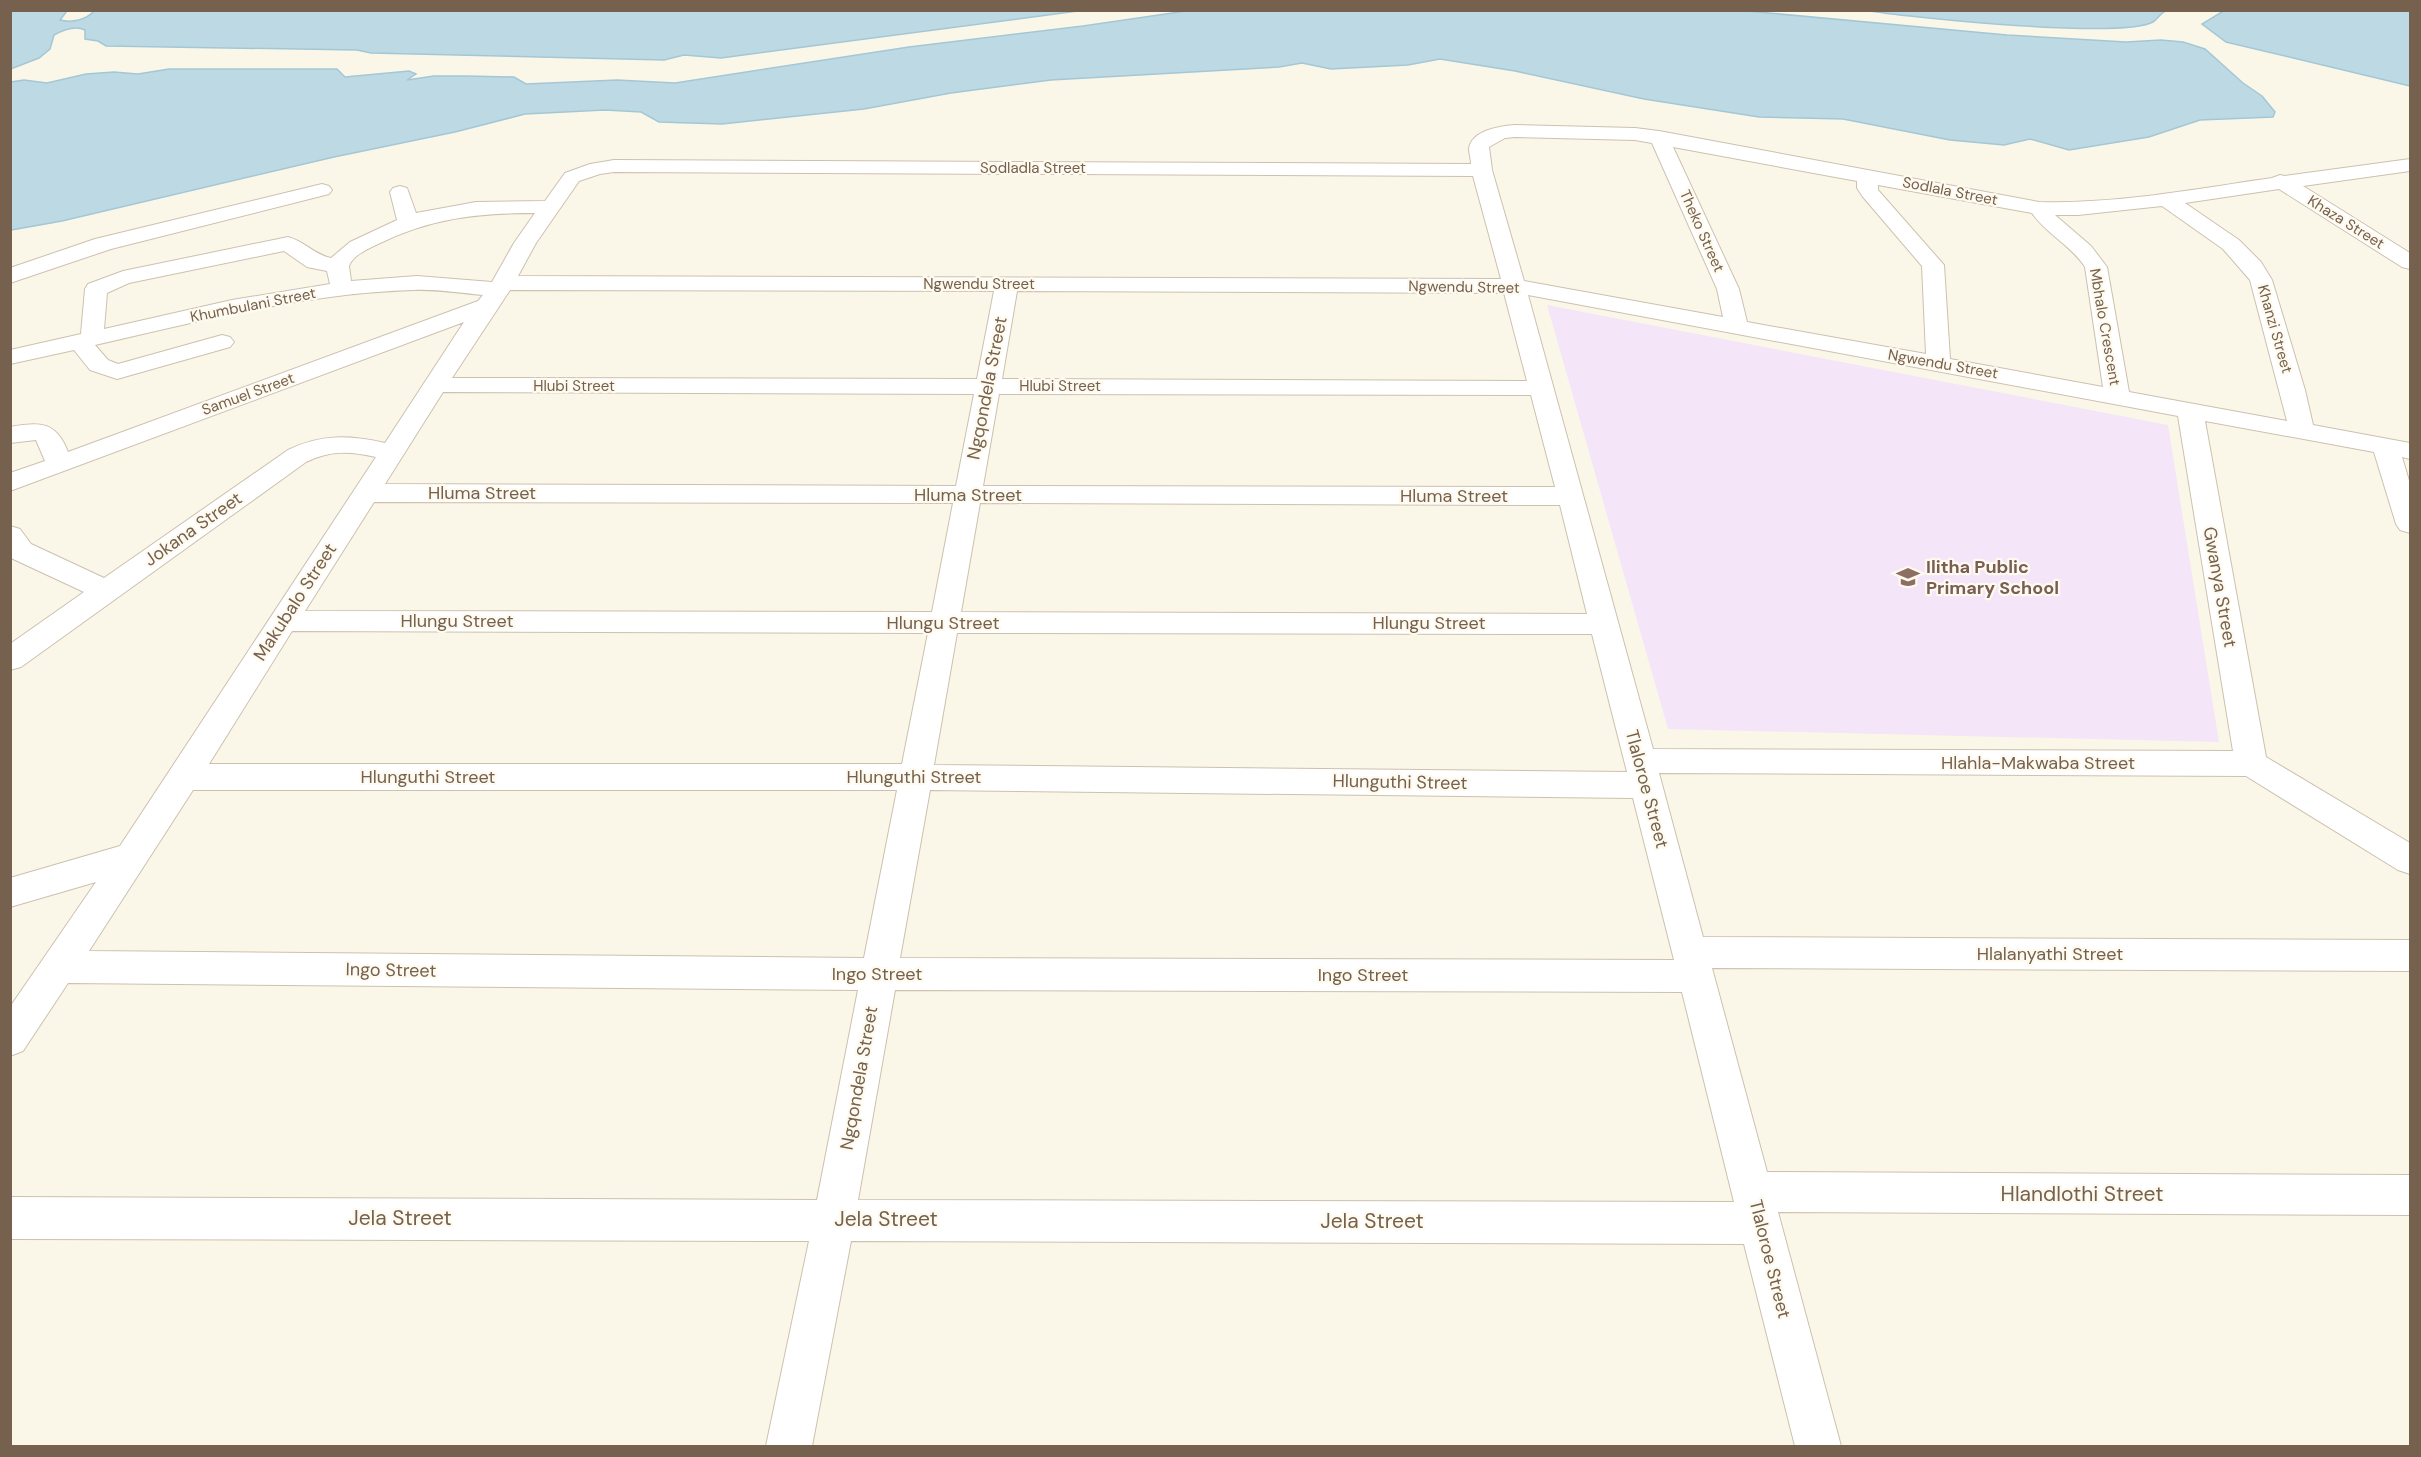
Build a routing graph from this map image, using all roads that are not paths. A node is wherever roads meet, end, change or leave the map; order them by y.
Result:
1 (1490, 136) joint
2 (1659, 137) junction
3 (2408, 167) edge
4 (1482, 170) junction
5 (584, 171) joint
6 (1868, 176) junction
7 (2280, 182) junction
8 (322, 190) dead end
9 (400, 192) dead end
10 (2166, 199) junction
11 (550, 207) junction
12 (2039, 208) junction
13 (294, 210) dead end
14 (408, 222) junction
15 (288, 244) junction
16 (2410, 262) edge
17 (10, 276) edge
18 (340, 278) junction
19 (1007, 284) junction
20 (1514, 286) junction
21 (496, 292) junction
22 (1737, 327) junction
23 (86, 339) junction
24 (222, 342) dead end
25 (10, 357) edge
26 (1938, 363) junction
27 (435, 385) junction
28 (988, 386) junction
29 (1542, 388) junction
30 (2117, 396) junction
31 (2190, 410) junction
32 (2302, 431) junction
33 (10, 435) edge
34 (2398, 449) edge
35 (390, 452) junction
36 (59, 465) junction
37 (10, 483) edge
38 (365, 493) junction
39 (967, 495) junction
40 (1571, 496) junction
41 (2410, 524) edge
42 (10, 535) edge
43 (106, 591) junction
44 (283, 621) junction
45 (944, 623) junction
46 (1604, 624) junction
47 (10, 659) edge
48 (2251, 764) junction
49 (1643, 773) junction
50 (182, 777) junction
51 (916, 777) junction
52 (132, 857) junction
53 (2410, 860) edge
54 (10, 892) edge
55 (2410, 955) edge
56 (1693, 964) junction
57 (58, 967) junction
58 (878, 974) junction
59 (10, 1039) edge
60 (2410, 1195) edge
61 (1757, 1208) junction
62 (10, 1218) edge
63 (834, 1219) junction
64 (789, 1446) edge
65 (1818, 1446) edge

1 - 2 street, Sodlala Street
1 - 4 street, Tlaloroe Street
2 - 6 street, Sodlala Street
2 - 22 street, Theko Street
3 - 7 street, Sodlala Street
4 - 5 street, Sodladla Street
4 - 20 street, Tlaloroe Street
5 - 11 street, Makubalo Street
6 - 12 street, Sodlala Street
6 - 26 street
7 - 10 street, Sodlala Street
7 - 16 street, Khaza Street
8 - 17 street
9 - 14 street
10 - 12 street, Sodlala Street
10 - 32 street, Khanzi Street
11 - 14 street
11 - 21 street, Makubalo Street
12 - 30 street, Mbhalo Crescent
13 - 15 street
14 - 18 street
15 - 18 street
15 - 23 street
18 - 21 street, Khumbulani Street
18 - 23 street, Khumbulani Street
19 - 20 street, Ngwendu Street
19 - 21 street, Ngwendu Street
19 - 28 street, Ngqondela Street
20 - 22 street, Ngwendu Street
20 - 29 street, Tlaloroe Street
21 - 27 street, Makubalo Street
21 - 36 street, Samuel Street
22 - 26 street, Ngwendu Street
23 - 24 street
23 - 25 street, Khumbulani Street
26 - 30 street, Ngwendu Street
27 - 28 street, Hlubi Street
27 - 35 street, Makubalo Street
28 - 29 street, Hlubi Street
28 - 39 street, Ngqondela Street
29 - 40 street, Tlaloroe Street
30 - 31 street, Ngwendu Street
31 - 32 street, Ngwendu Street
31 - 48 street, Gwanya Street
32 - 34 street, Ngwendu Street
33 - 36 street
34 - 41 street
35 - 38 street, Makubalo Street
35 - 43 street, Jokana Street
36 - 37 street, Samuel Street
38 - 39 street, Hluma Street
38 - 44 street, Makubalo Street
39 - 40 street, Hluma Street
39 - 45 street, Ngqondela Street
40 - 46 street, Tlaloroe Street
42 - 43 street
43 - 47 street, Jokana Street
44 - 45 street, Hlungu Street
44 - 50 street, Makubalo Street
45 - 46 street, Hlungu Street
45 - 51 street, Ngqondela Street
46 - 49 street, Tlaloroe Street
48 - 49 street, Hlahla-Makwaba Street
48 - 53 street
49 - 51 street, Hlunguthi Street
49 - 56 street, Tlaloroe Street
50 - 51 street, Hlunguthi Street
50 - 52 street, Makubalo Street
51 - 58 street, Ngqondela Street
52 - 54 street
52 - 57 street, Makubalo Street
55 - 56 street, Hlalanyathi Street
56 - 58 street, Ingo Street
56 - 61 street, Tlaloroe Street
57 - 58 street, Ingo Street
57 - 59 street, Makubalo Street
58 - 63 street, Ngqondela Street
60 - 61 street, Hlandlothi Street
61 - 63 street, Jela Street
61 - 65 street, Tlaloroe Street
62 - 63 street, Jela Street
63 - 64 street, Ngqondela Street

